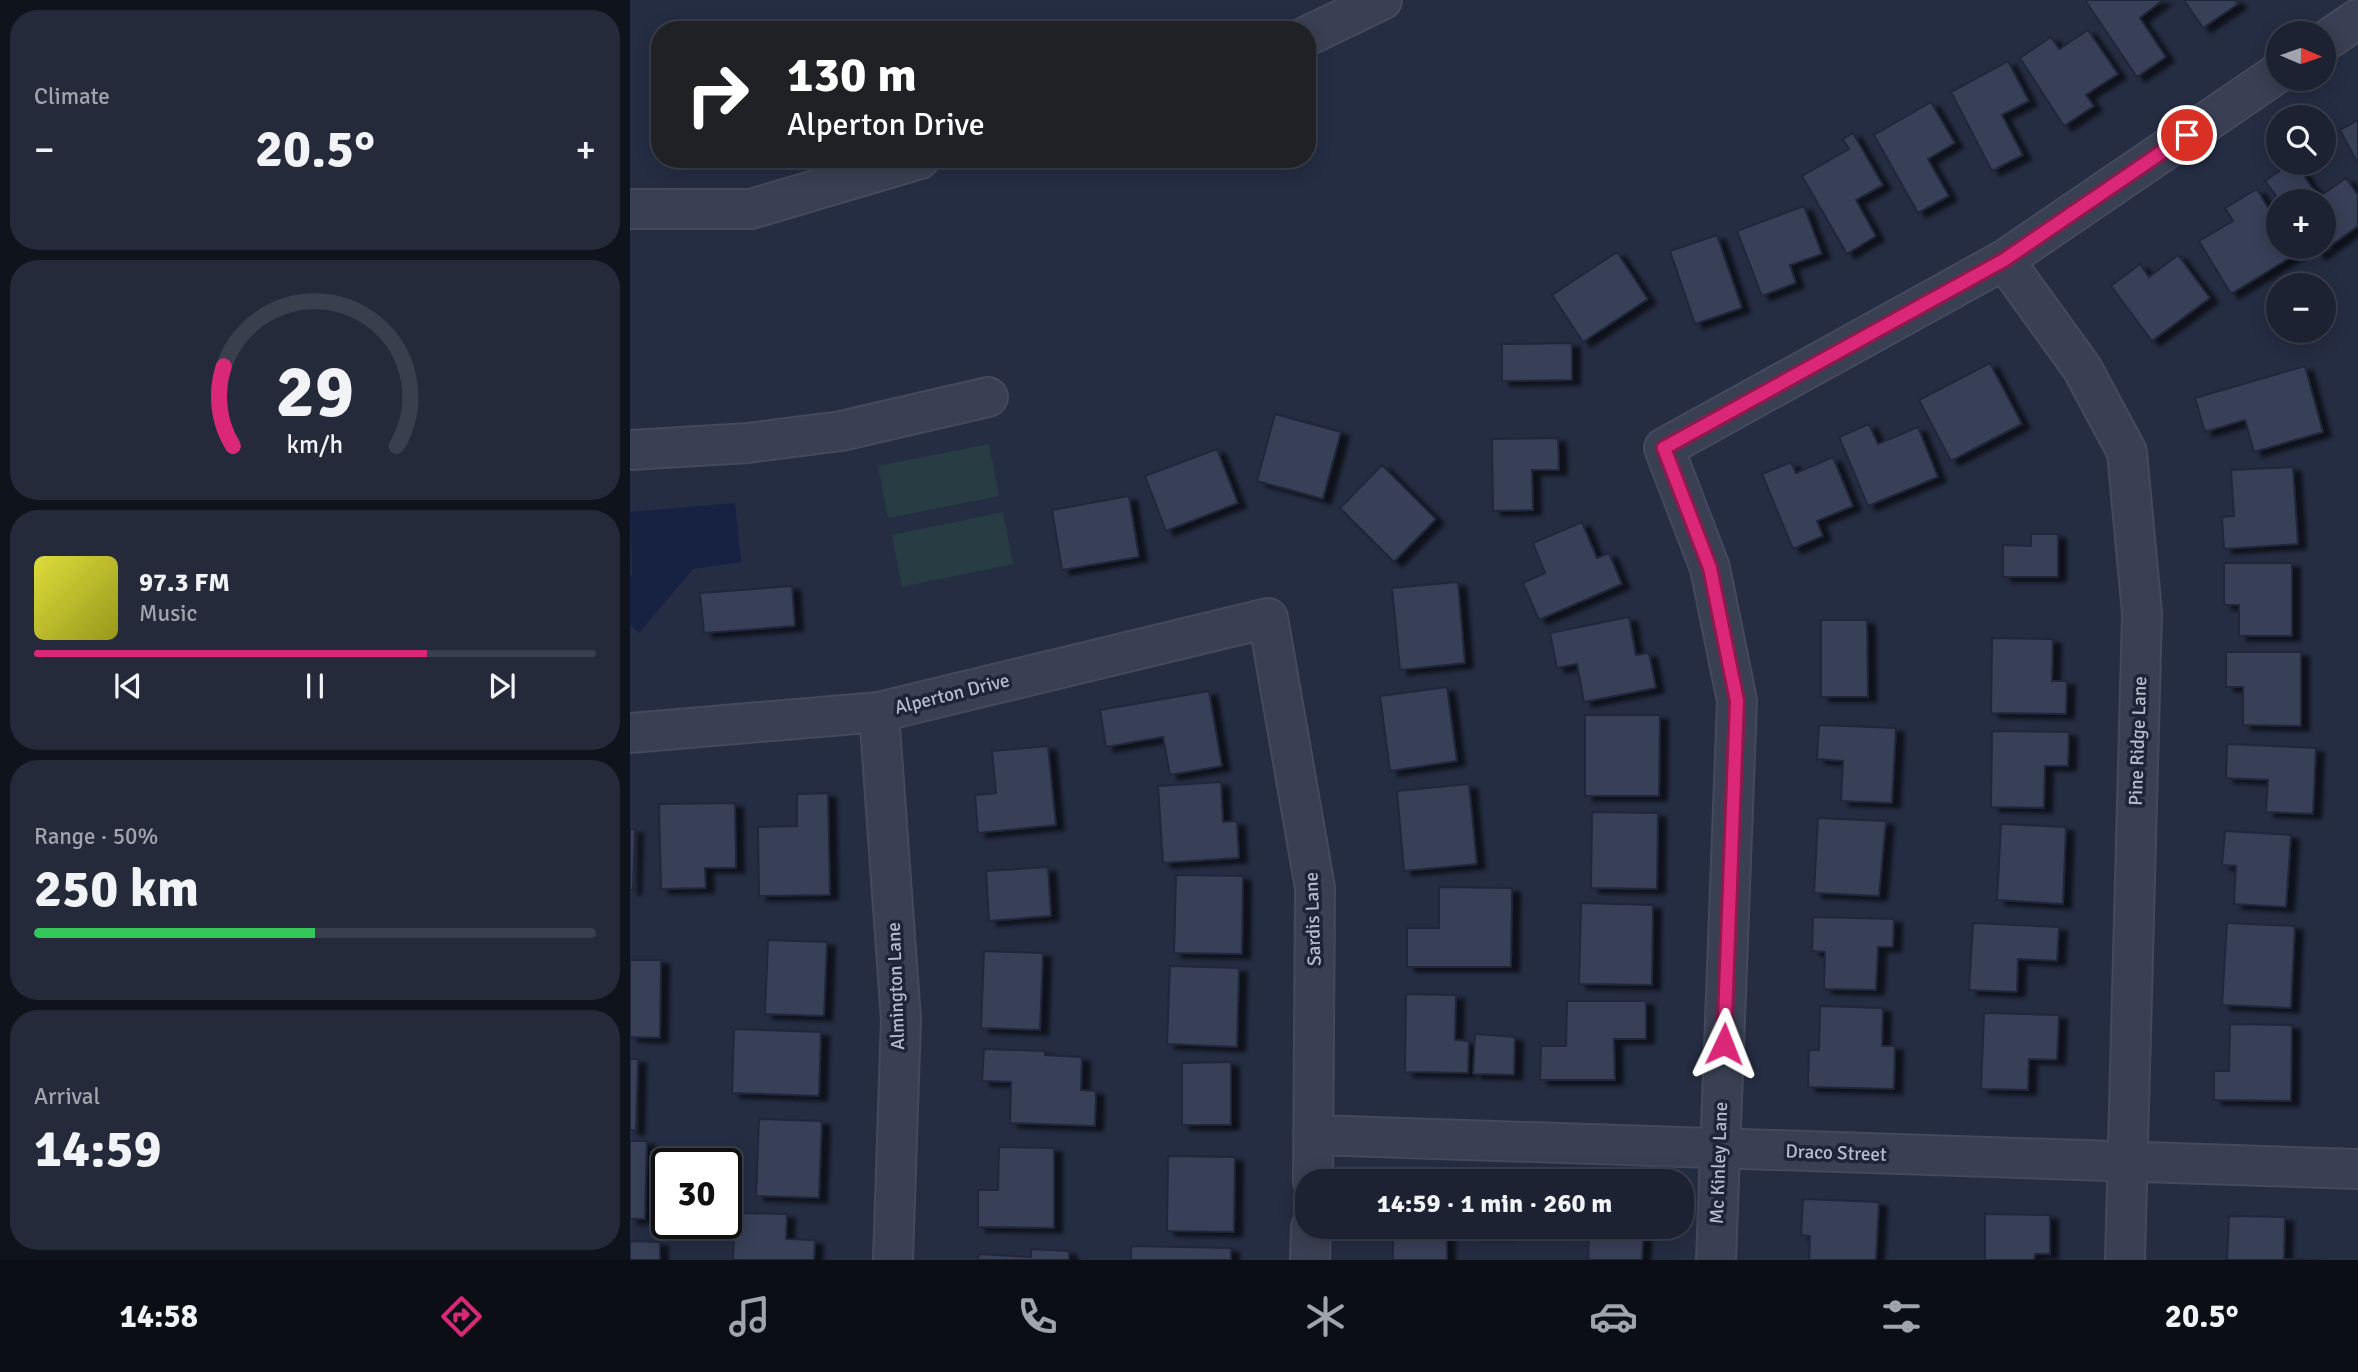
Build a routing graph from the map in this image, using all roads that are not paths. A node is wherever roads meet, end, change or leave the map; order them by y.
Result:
1 (1362, 4) edge
2 (2358, 19) edge
3 (1316, 31) edge
4 (2336, 34) edge
5 (2266, 81) edge
6 (890, 168) edge
7 (630, 209) edge
8 (2004, 260) junction
9 (988, 397) dead end
10 (630, 450) edge
11 (1268, 618) joint
12 (880, 712) junction
13 (630, 733) edge
14 (1314, 1135) junction
15 (1720, 1149) junction
16 (2127, 1163) junction
17 (2358, 1168) edge
18 (1313, 1169) edge
19 (1311, 1239) edge
20 (893, 1260) edge
21 (1310, 1260) edge
22 (1716, 1260) edge
23 (2124, 1260) edge

1 - 3 street
2 - 4 street
5 - 8 street
6 - 7 street
8 - 15 street, Mc Kinley Lane
8 - 16 street, Pine Ridge Lane
9 - 10 street
11 - 12 street, Alperton Drive
11 - 14 street, Sardis Lane
12 - 13 street, Alperton Drive
12 - 20 street, Almington Lane
14 - 15 street, Draco Street
14 - 18 street, Sardis Lane
15 - 16 street, Draco Street
15 - 22 street, Mc Kinley Lane
16 - 17 street, Draco Street
16 - 23 street, Pine Ridge Lane
19 - 21 street

